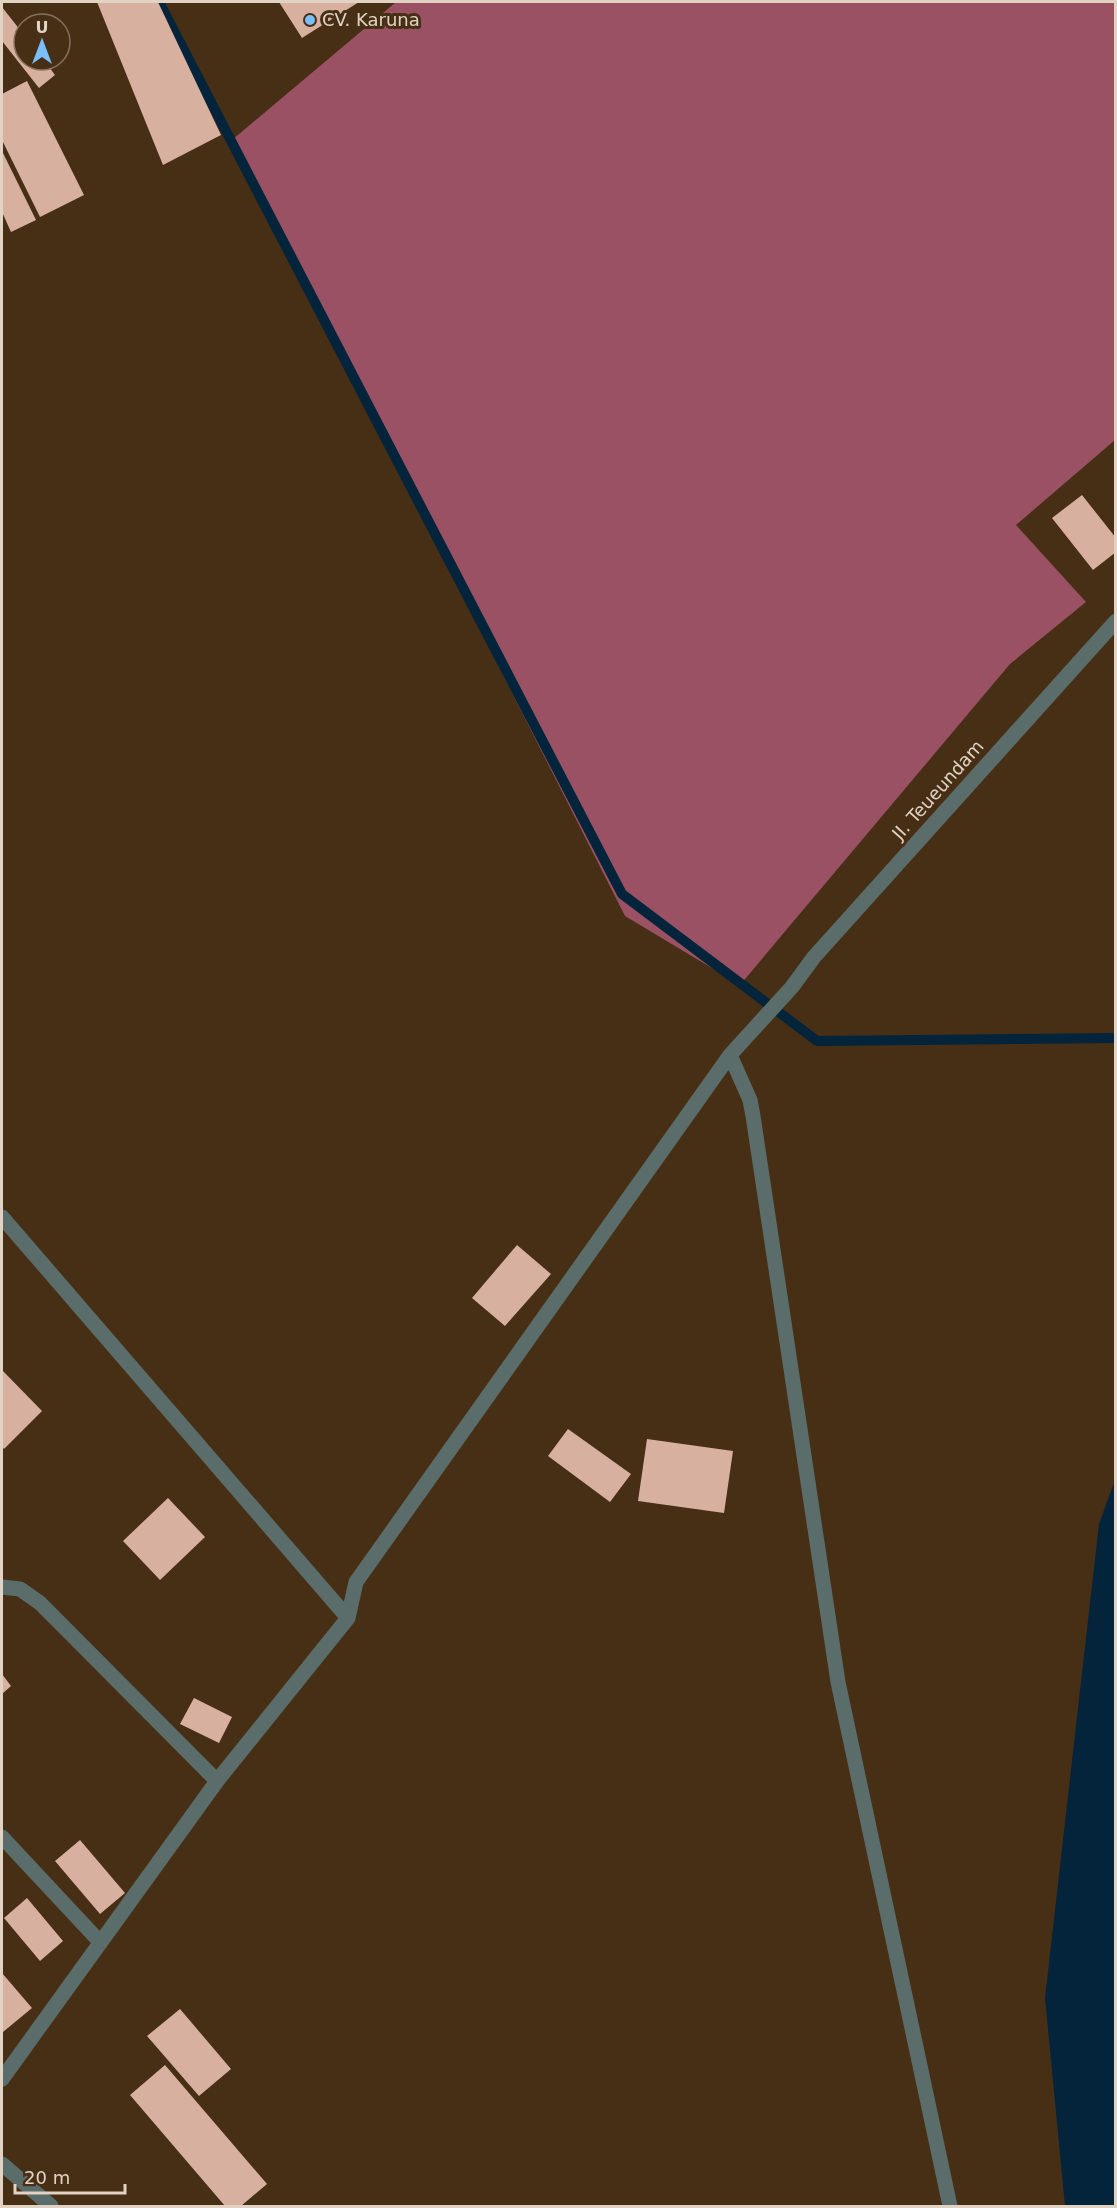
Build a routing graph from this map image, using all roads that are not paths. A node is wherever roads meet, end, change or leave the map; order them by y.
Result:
1 (1116, 621) edge
2 (730, 1055) junction
3 (2, 1217) edge
4 (2, 1587) edge
5 (348, 1618) junction
6 (217, 1781) junction
7 (2, 1837) edge
8 (100, 1942) junction
9 (2, 2079) edge
10 (2, 2164) edge
11 (51, 2206) edge
12 (950, 2206) edge

1 - 2 street, JI. Teueundam
2 - 5 street, JI. Teueundam
2 - 12 street
3 - 5 street
4 - 6 street
5 - 6 street
6 - 8 street
7 - 8 street
8 - 9 street
10 - 11 street

